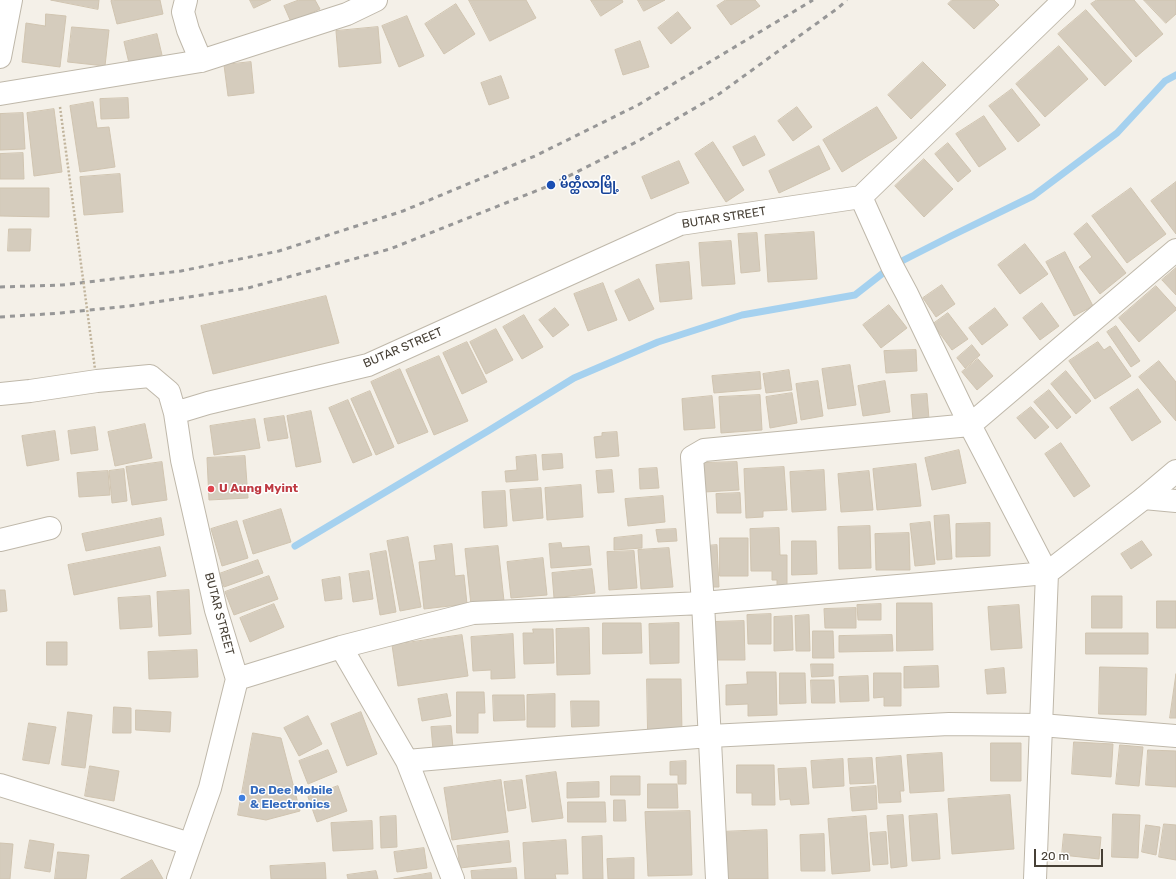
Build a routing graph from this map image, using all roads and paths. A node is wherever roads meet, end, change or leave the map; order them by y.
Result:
1 (11, 0) edge
2 (186, 0) edge
3 (376, 0) edge
4 (1064, 0) edge
5 (343, 7) edge
6 (0, 57) edge
7 (201, 61) junction
8 (57, 85) junction
9 (0, 94) edge
10 (862, 197) junction
11 (1176, 250) edge
12 (95, 368) dead end
13 (0, 394) edge
14 (175, 413) junction
15 (970, 425) junction
16 (1176, 471) edge
17 (1144, 498) junction
18 (1176, 501) edge
19 (50, 528) dead end
20 (0, 540) edge
21 (1047, 573) junction
22 (703, 602) junction
23 (341, 647) junction
24 (237, 679) junction
25 (1041, 725) junction
26 (710, 736) junction
27 (1176, 736) edge
28 (407, 761) junction
29 (0, 785) edge
30 (190, 844) junction
31 (178, 879) edge
32 (454, 879) edge
33 (717, 879) edge
34 (1035, 879) edge

1 - 6 street
2 - 7 street
3 - 5 street
4 - 10 street
5 - 7 street
7 - 8 street
8 - 9 street
8 - 12 path, bridge
10 - 14 street, BUTAR STREET
10 - 15 street
11 - 15 street
13 - 14 street
14 - 24 street, BUTAR STREET
15 - 21 street
15 - 22 street
16 - 17 street
17 - 18 street
17 - 21 street
19 - 20 street
21 - 22 street
21 - 25 street
22 - 23 street
22 - 26 street
23 - 24 street
23 - 28 street
24 - 30 street
25 - 26 street
25 - 27 street
25 - 34 street
26 - 28 street
26 - 33 street
28 - 32 street
29 - 30 street
30 - 31 street

